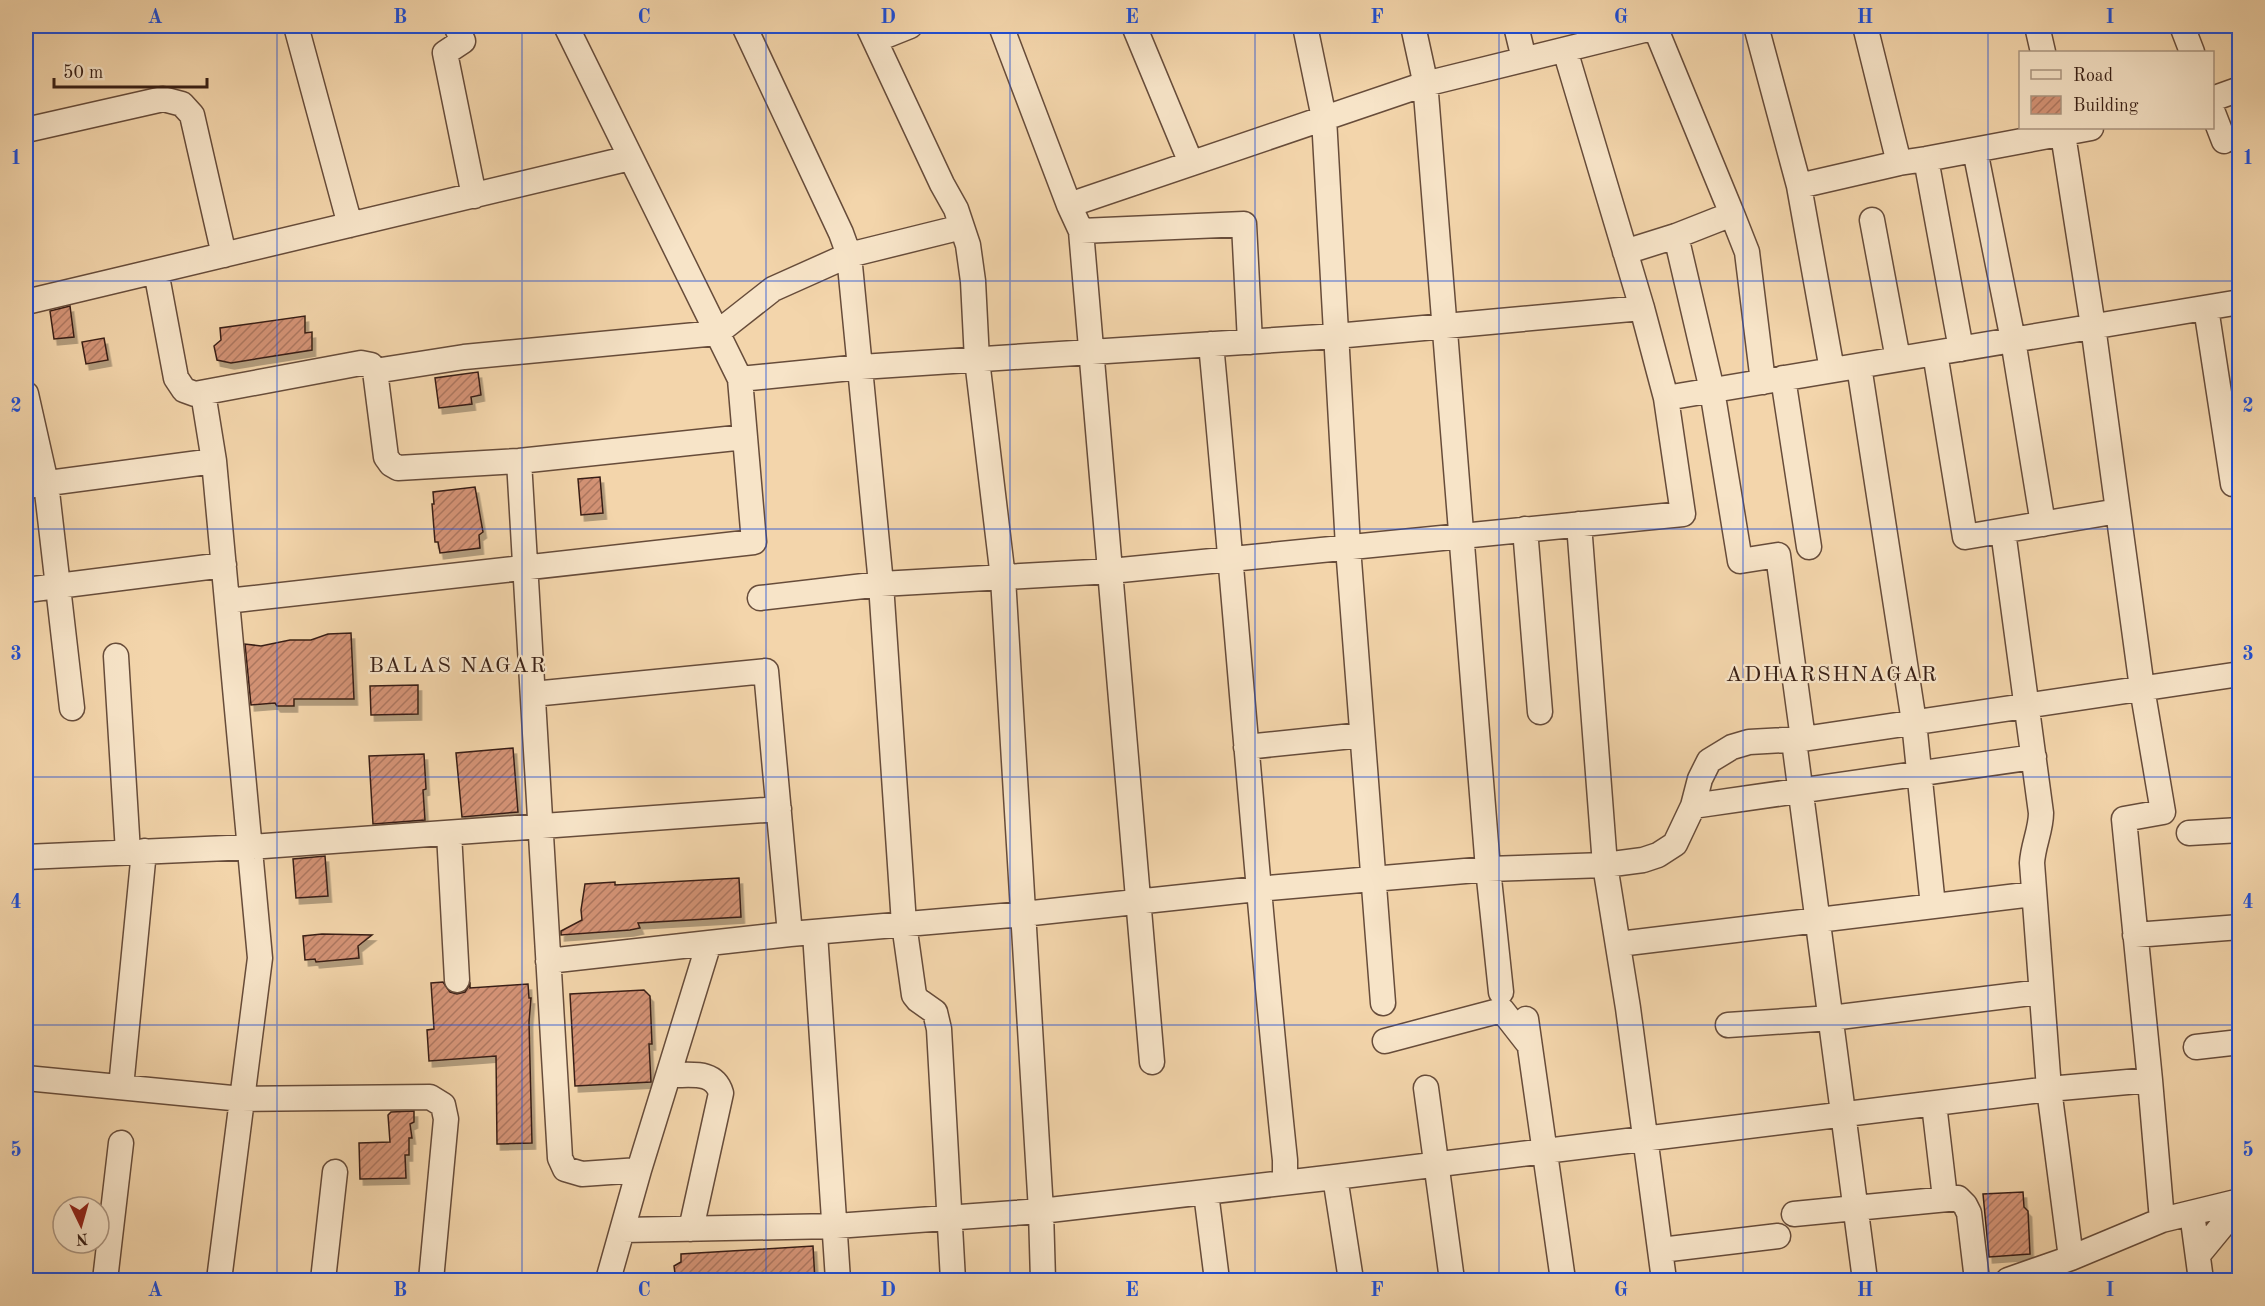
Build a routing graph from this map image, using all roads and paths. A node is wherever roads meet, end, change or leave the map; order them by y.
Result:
1 (296, 26) edge
2 (456, 26) edge
3 (566, 26) edge
4 (744, 26) edge
5 (910, 26) edge
6 (1001, 26) edge
7 (1134, 26) edge
8 (1305, 26) edge
9 (1413, 26) edge
10 (1516, 26) edge
11 (1658, 26) edge
12 (1756, 26) edge
13 (1864, 26) edge
14 (2037, 26) edge
15 (2182, 26) edge
16 (1627, 30) edge
17 (872, 33) edge
18 (1565, 50) junction
19 (2043, 51) edge
20 (2192, 51) edge
21 (1524, 59) junction
22 (1425, 84) junction
23 (2240, 89) edge
24 (2214, 98) edge
25 (2214, 115) edge
26 (1324, 118) junction
27 (26, 130) edge
28 (2063, 130) edge
29 (2224, 141) dead end
30 (1975, 150) junction
31 (630, 158) junction
32 (1926, 159) junction
33 (1191, 163) junction
34 (1899, 163) junction
35 (1799, 186) junction
36 (474, 196) junction
37 (1069, 205) junction
38 (1732, 214) junction
39 (1872, 220) dead end
40 (350, 225) junction
41 (962, 227) junction
42 (1081, 231) junction
43 (1676, 236) junction
44 (1625, 252) junction
45 (224, 255) junction
46 (849, 255) junction
47 (156, 271) junction
48 (26, 302) edge
49 (2240, 302) edge
50 (1642, 308) junction
51 (2206, 308) junction
52 (1445, 327) junction
53 (2093, 327) junction
54 (717, 333) junction
55 (1336, 336) junction
56 (2013, 340) junction
57 (1250, 342) junction
58 (1211, 344) junction
59 (1961, 349) junction
60 (1092, 350) junction
61 (1935, 353) junction
62 (1898, 359) junction
63 (977, 360) junction
64 (1859, 366) junction
65 (861, 367) junction
66 (1832, 370) junction
67 (375, 371) junction
68 (740, 379) junction
69 (1773, 380) junction
70 (1712, 390) junction
71 (203, 393) junction
72 (26, 394) edge
73 (1666, 398) junction
74 (745, 437) junction
75 (214, 460) junction
76 (519, 461) junction
77 (2233, 484) dead end
78 (36, 485) edge
79 (2118, 511) junction
80 (1579, 524) junction
81 (2043, 524) junction
82 (1525, 529) junction
83 (2003, 531) junction
84 (1462, 536) junction
85 (1965, 537) junction
86 (1347, 547) junction
87 (1809, 548) dead end
88 (2007, 558) junction
89 (1231, 559) junction
90 (224, 565) junction
91 (525, 568) junction
92 (1112, 571) junction
93 (1003, 578) junction
94 (881, 584) junction
95 (58, 585) junction
96 (26, 590) edge
97 (760, 598) dead end
98 (227, 601) junction
99 (116, 656) dead end
100 (2240, 674) edge
101 (2142, 688) junction
102 (533, 694) junction
103 (2026, 705) junction
104 (72, 708) dead end
105 (1540, 712) dead end
106 (1914, 722) junction
107 (1362, 735) junction
108 (1798, 740) junction
109 (1246, 747) junction
110 (2034, 757) junction
111 (1920, 775) junction
112 (1801, 792) junction
113 (1694, 806) junction
114 (779, 809) junction
115 (541, 826) junction
116 (2240, 830) edge
117 (449, 833) junction
118 (2189, 833) dead end
119 (250, 847) junction
120 (136, 852) junction
121 (26, 856) edge
122 (1605, 865) junction
123 (1488, 869) junction
124 (1373, 879) junction
125 (1257, 889) junction
126 (2034, 894) junction
127 (1140, 902) junction
128 (1933, 906) junction
129 (1023, 914) junction
130 (1818, 920) junction
131 (904, 924) junction
132 (2240, 927) edge
133 (815, 933) junction
134 (790, 934) junction
135 (2135, 935) junction
136 (709, 943) junction
137 (1619, 944) junction
138 (548, 961) junction
139 (457, 980) dead end
140 (1501, 992) dead end
141 (2040, 992) junction
142 (1383, 1003) dead end
143 (1831, 1018) junction
144 (1728, 1025) dead end
145 (1385, 1041) dead end
146 (2240, 1042) edge
147 (2196, 1047) dead end
148 (1152, 1062) dead end
149 (669, 1075) junction
150 (26, 1078) edge
151 (2150, 1080) junction
152 (121, 1088) junction
153 (1426, 1088) dead end
154 (2049, 1089) junction
155 (242, 1099) junction
156 (1934, 1104) junction
157 (1844, 1115) junction
158 (1646, 1140) junction
159 (121, 1143) dead end
160 (1543, 1152) junction
161 (1436, 1165) junction
162 (639, 1170) junction
163 (334, 1172) dead end
164 (1335, 1177) junction
165 (1285, 1182) junction
166 (1206, 1193) junction
167 (1945, 1198) junction
168 (2240, 1203) edge
169 (1856, 1207) junction
170 (1041, 1211) junction
171 (2192, 1213) junction
172 (1794, 1214) dead end
173 (950, 1217) junction
174 (2162, 1220) junction
175 (836, 1226) junction
176 (691, 1229) junction
177 (623, 1230) junction
178 (1778, 1236) dead end
179 (1661, 1250) junction
180 (2198, 1256) junction
181 (2071, 1258) junction
182 (105, 1281) edge
183 (219, 1281) edge
184 (323, 1281) edge
185 (431, 1281) edge
186 (608, 1281) edge
187 (838, 1281) edge
188 (953, 1281) edge
189 (1043, 1281) edge
190 (1217, 1281) edge
191 (1351, 1281) edge
192 (1452, 1281) edge
193 (1563, 1281) edge
194 (1664, 1281) edge
195 (1865, 1281) edge
196 (1977, 1281) edge
197 (2008, 1281) edge
198 (2201, 1281) edge

1 - 40 street
2 - 36 street
3 - 31 street
4 - 46 street
5 - 17 street
6 - 37 street
7 - 33 street
8 - 26 street
9 - 22 street
10 - 21 street
11 - 16 street
11 - 38 street
12 - 35 street
13 - 34 street
14 - 19 street
15 - 20 street
16 - 18 street
17 - 41 street
18 - 21 street
18 - 44 street
21 - 22 street
22 - 26 street
22 - 52 street
23 - 24 street
25 - 29 street
26 - 33 street
26 - 55 street
27 - 45 street
28 - 30 street
28 - 53 street
30 - 32 street
30 - 56 street
31 - 36 street
31 - 54 street
32 - 34 street
32 - 59 street
33 - 37 street
34 - 35 street
35 - 66 street
36 - 40 street
37 - 42 street
38 - 43 street
38 - 69 street
39 - 62 street
40 - 45 street
41 - 46 street
41 - 63 street
42 - 57 street
42 - 60 street
43 - 44 street
43 - 70 street
44 - 50 street
45 - 47 street
46 - 54 street
46 - 65 street
47 - 48 street
47 - 71 street
49 - 51 street
50 - 52 street
50 - 73 street
51 - 53 street
51 - 77 street
52 - 55 street
52 - 84 street
53 - 56 street
53 - 79 street
54 - 67 street
54 - 68 street
55 - 57 street
55 - 86 street
56 - 59 street
56 - 81 street
57 - 58 street
58 - 60 street
58 - 89 street
59 - 61 street
60 - 63 street
60 - 92 street
61 - 62 street
61 - 85 street
62 - 64 street
63 - 65 street
63 - 93 street
64 - 66 street
64 - 106 street
65 - 68 street
65 - 94 street
66 - 69 street
67 - 71 street
67 - 76 street
68 - 74 street
69 - 70 street
69 - 87 street
70 - 73 street
70 - 108 street
71 - 75 street
72 - 78 street
73 - 80 street
74 - 76 street
74 - 91 street
75 - 78 street
75 - 90 street
76 - 91 street
78 - 95 street
79 - 81 street
79 - 101 street
80 - 82 street
80 - 122 street
81 - 83 street
82 - 84 street
82 - 105 street
83 - 85 street
83 - 88 street
84 - 86 street
84 - 123 street
85 - 88 street
86 - 89 street
86 - 107 street
88 - 103 street
89 - 92 street
89 - 109 street
90 - 95 street
90 - 98 street
91 - 98 street
91 - 102 street
92 - 93 street
92 - 127 street
93 - 94 street
93 - 129 street
94 - 97 street
94 - 131 street
95 - 96 street
95 - 104 street
98 - 119 street
99 - 120 street
100 - 101 street
101 - 103 street
101 - 135 street
102 - 114 street
102 - 115 street
103 - 106 street
103 - 110 street
106 - 108 street
106 - 111 street
107 - 109 street
107 - 124 street
108 - 112 street
108 - 113 street
109 - 125 street
110 - 111 street
110 - 126 street
111 - 112 street
111 - 128 street
112 - 113 street
112 - 130 street
113 - 122 street
114 - 115 street
114 - 134 street
115 - 117 street
115 - 138 street
116 - 118 street
117 - 119 street
117 - 139 street
119 - 120 street
119 - 155 street
120 - 121 street
120 - 152 street
122 - 123 street
122 - 137 street
123 - 124 street
123 - 140 street
124 - 125 street
124 - 142 street
125 - 127 street
125 - 165 street
126 - 128 street
126 - 141 street
127 - 129 street
127 - 148 street
128 - 130 street
129 - 131 street
129 - 170 street
130 - 137 street
130 - 143 street
131 - 133 street
131 - 173 street
132 - 135 street
133 - 134 street
133 - 175 street
134 - 136 street
135 - 151 street
136 - 138 street
136 - 149 street
137 - 158 street
138 - 162 street
141 - 143 street
141 - 154 street
143 - 144 street
143 - 157 street
145 - 160 street
146 - 147 street
149 - 162 street
149 - 176 street
150 - 152 street
151 - 154 street
151 - 174 street
152 - 155 street
153 - 161 street
154 - 156 street
154 - 181 street
155 - 183 street
155 - 185 street
156 - 157 street
156 - 167 street
157 - 158 street
157 - 169 street
158 - 160 street
158 - 179 street
159 - 182 street
160 - 161 street
160 - 193 street
161 - 164 street
161 - 192 street
162 - 177 street
163 - 184 street
164 - 165 street
164 - 191 street
165 - 166 street
166 - 170 street
166 - 190 street
167 - 169 street
167 - 196 street
168 - 171 street
168 - 180 street
169 - 172 street
169 - 195 street
170 - 173 street
170 - 189 street
171 - 174 street
171 - 180 street
173 - 175 street
173 - 188 street
174 - 181 street
175 - 176 street
175 - 187 street
176 - 177 street
177 - 186 street
178 - 179 street
179 - 194 street
180 - 198 street
181 - 197 street

